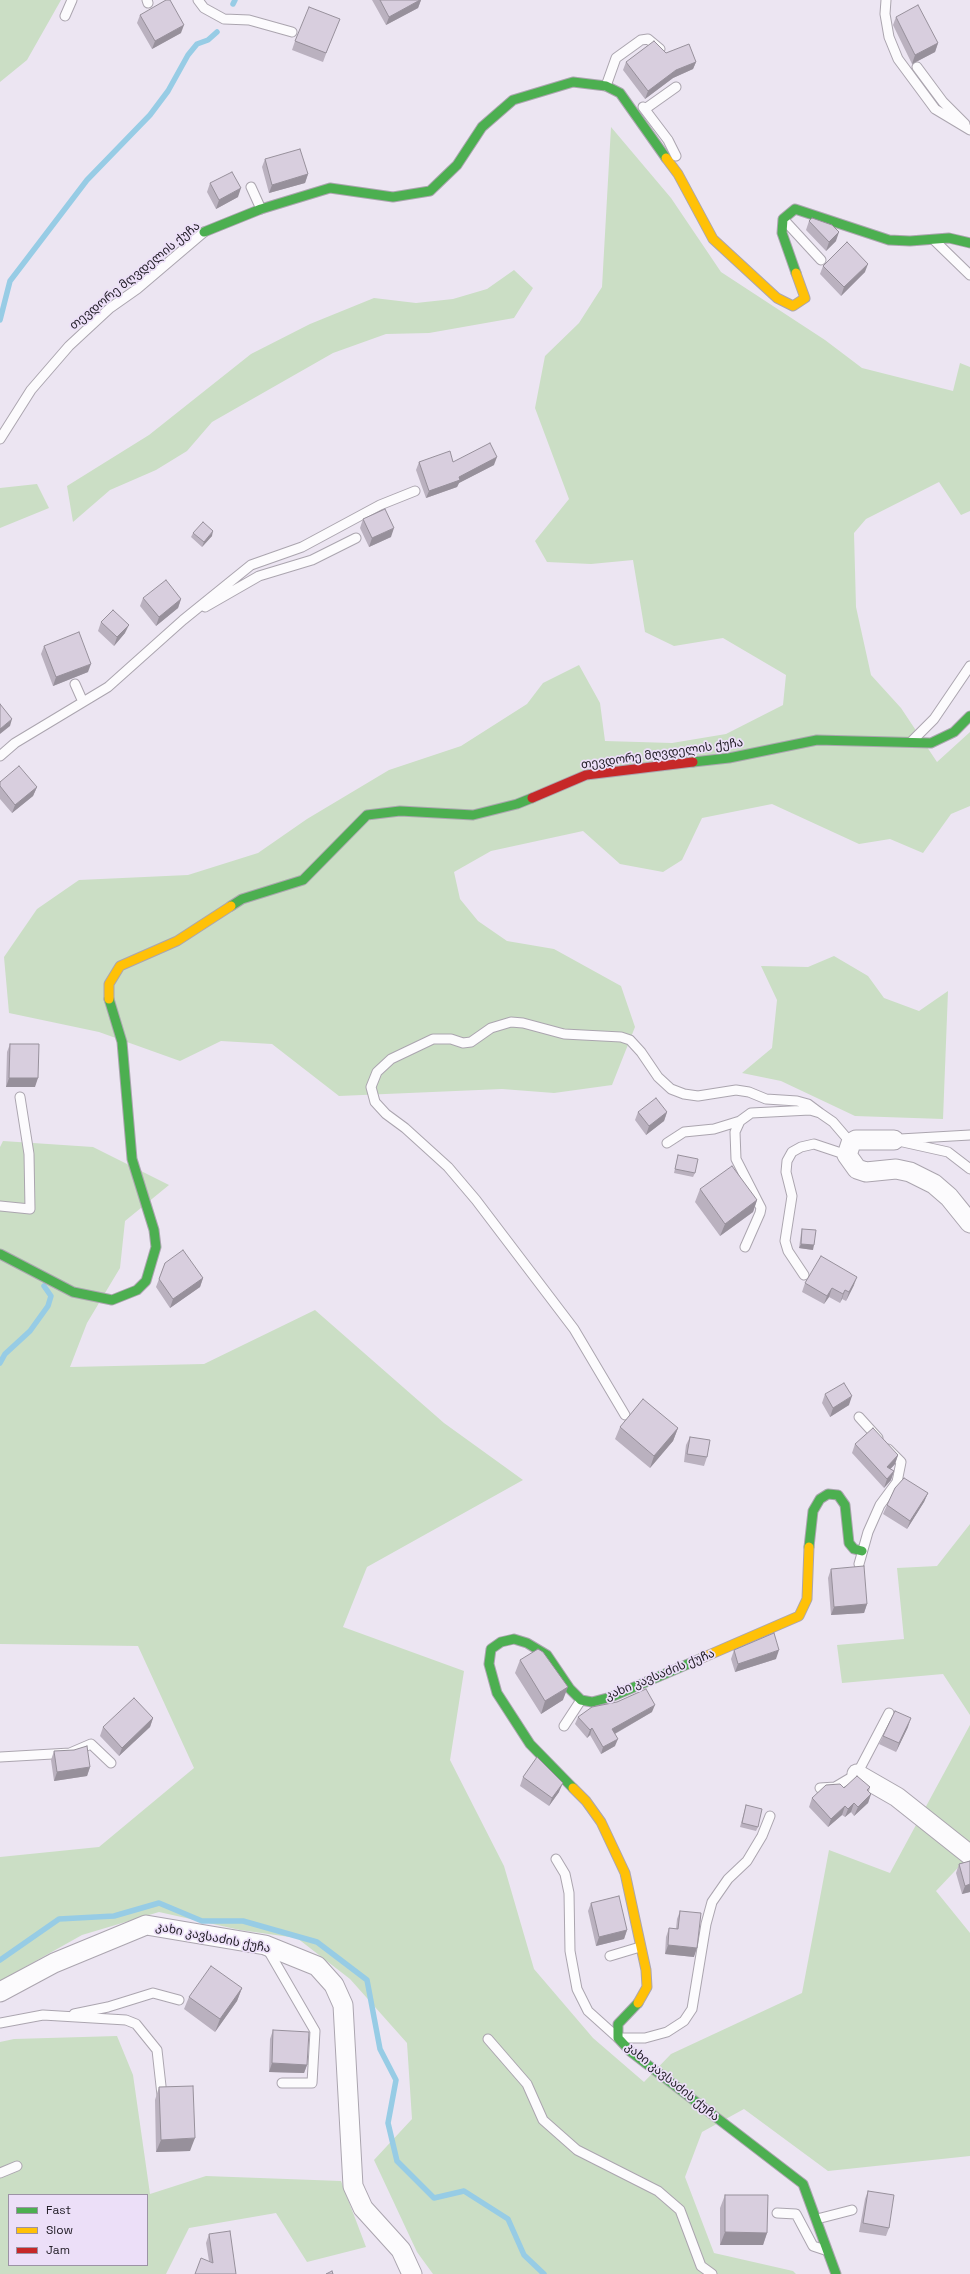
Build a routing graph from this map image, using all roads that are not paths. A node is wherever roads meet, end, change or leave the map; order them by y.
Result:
1 (72, 0) edge
2 (198, 0) edge
3 (886, 0) edge
4 (65, 16) dead end
5 (292, 32) dead end
6 (663, 51) edge
7 (917, 67) dead end
8 (606, 86) junction
9 (676, 87) dead end
10 (636, 98) dead end
11 (645, 109) junction
12 (970, 130) edge
13 (678, 174) junction
14 (251, 187) dead end
15 (261, 208) junction
16 (783, 219) junction
17 (204, 232) joint
18 (934, 240) junction
19 (970, 243) edge
20 (821, 260) dead end
21 (970, 275) edge
22 (0, 438) edge
23 (415, 491) dead end
24 (356, 538) dead end
25 (183, 620) junction
26 (970, 666) edge
27 (75, 684) dead end
28 (83, 702) junction
29 (970, 716) edge
30 (909, 744) junction
31 (0, 756) edge
32 (20, 1097) dead end
33 (820, 1113) junction
34 (740, 1121) junction
35 (970, 1135) edge
36 (894, 1140) junction
37 (667, 1143) dead end
38 (849, 1149) junction
39 (970, 1169) edge
40 (0, 1206) edge
41 (970, 1223) edge
42 (745, 1247) dead end
43 (0, 1254) edge
44 (804, 1275) dead end
45 (625, 1415) dead end
46 (858, 1417) dead end
47 (862, 1551) junction
48 (859, 1564) dead end
49 (581, 1700) junction
50 (889, 1712) dead end
51 (564, 1726) dead end
52 (0, 1757) edge
53 (111, 1763) dead end
54 (857, 1774) junction
55 (820, 1788) edge
56 (770, 1816) dead end
57 (970, 1855) edge
58 (556, 1859) dead end
59 (265, 1945) junction
60 (640, 1947) junction
61 (610, 1956) dead end
62 (0, 1992) edge
63 (179, 2000) dead end
64 (62, 2016) junction
65 (0, 2023) edge
66 (618, 2038) junction
67 (488, 2039) dead end
68 (282, 2083) dead end
69 (162, 2095) edge
70 (17, 2166) dead end
71 (0, 2173) edge
72 (852, 2210) dead end
73 (777, 2213) dead end
74 (817, 2219) junction
75 (828, 2251) junction
76 (412, 2274) edge
77 (712, 2274) edge
78 (836, 2274) edge

1 - 4 lane
2 - 5 lane
3 - 12 lane
6 - 8 lane
7 - 12 lane
8 - 13 street, თევდორე მღვდელის ქუჩა
8 - 15 street, თევდორე მღვდელის ქუჩა
9 - 11 lane
10 - 11 lane
11 - 13 lane
13 - 16 street, თევდორე მღვდელის ქუჩა
14 - 15 lane
15 - 17 street, თევდორე მღვდელის ქუჩა
16 - 18 street
16 - 20 lane
17 - 22 lane, თევდორე მღვდელის ქუჩა
18 - 19 street
18 - 21 lane
23 - 25 lane
24 - 25 lane
25 - 28 lane
26 - 30 lane
27 - 28 lane
28 - 31 lane
29 - 30 street, თევდორე მღვდელის ქუჩა
30 - 43 street, თევდორე მღვდელის ქუჩა
32 - 40 lane
33 - 34 lane
33 - 38 lane
33 - 45 lane
34 - 37 lane
34 - 42 lane
35 - 36 lane
36 - 38 street
36 - 39 lane
38 - 41 street
38 - 44 lane
46 - 47 lane
47 - 48 lane
47 - 49 street, კახი კავსაძის ქუჩა
49 - 51 lane
49 - 60 street, კახი კავსაძის ქუჩა
50 - 54 lane
52 - 53 lane
54 - 55 lane
54 - 57 street
56 - 66 lane
58 - 66 lane
59 - 62 street, კახი კავსაძის ქუჩა
59 - 68 lane
59 - 76 street, კახი კავსაძის ქუჩა
60 - 61 lane
60 - 66 street, კახი კავსაძის ქუჩა
63 - 64 lane
64 - 65 lane
64 - 69 lane
66 - 74 street, კახი კავსაძის ქუჩა
67 - 77 lane
70 - 71 lane
72 - 74 lane
73 - 75 lane
74 - 75 street, კახი კავსაძის ქუჩა
75 - 78 street, კახი კავსაძის ქუჩა

